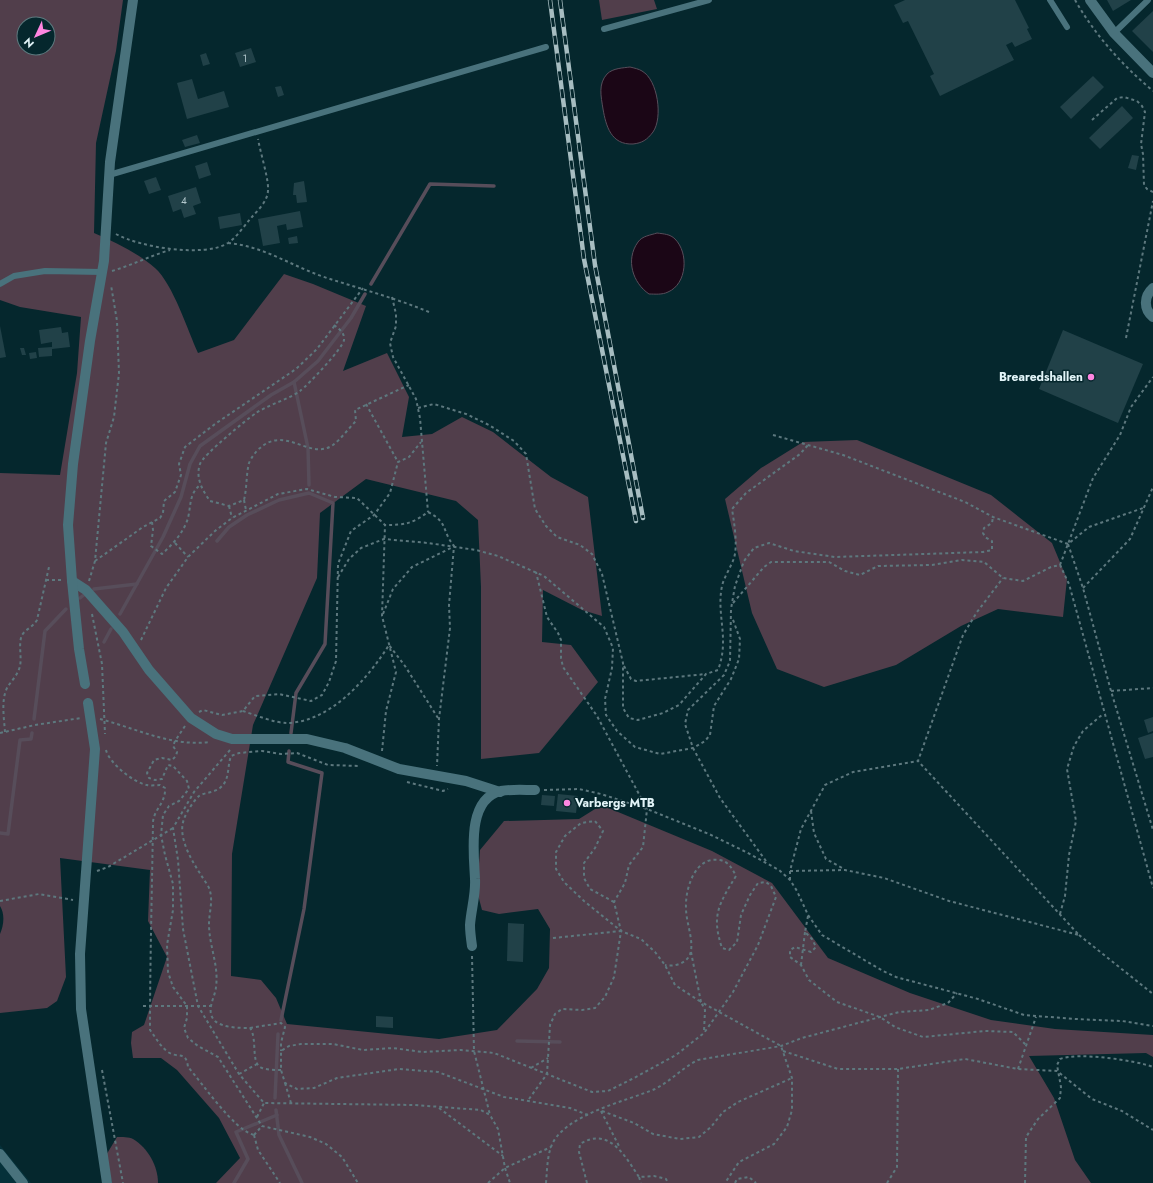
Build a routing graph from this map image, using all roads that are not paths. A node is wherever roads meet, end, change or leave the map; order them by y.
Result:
1 (133, 0) edge
2 (709, 0) edge
3 (1050, 0) edge
4 (1090, 0) edge
5 (1148, 0) edge
6 (1067, 27) dead end
7 (604, 29) dead end
8 (1114, 33) junction
9 (546, 47) dead end
10 (1153, 73) edge
11 (109, 175) junction
12 (104, 272) junction
13 (0, 284) edge
14 (1153, 288) edge
15 (1153, 317) edge
16 (72, 581) junction
17 (84, 684) dead end
18 (88, 703) dead end
19 (535, 790) road end
20 (500, 792) junction
21 (472, 946) road end
22 (0, 1154) edge
23 (23, 1183) edge
24 (107, 1183) edge

1 - 11 street
2 - 7 lane
3 - 6 lane
4 - 8 street
5 - 8 lane
8 - 10 street
9 - 11 lane
11 - 12 street
12 - 13 lane
12 - 16 street
14 - 15 street
16 - 17 street
16 - 20 street
18 - 24 street
19 - 20 street
20 - 21 street
22 - 23 street

